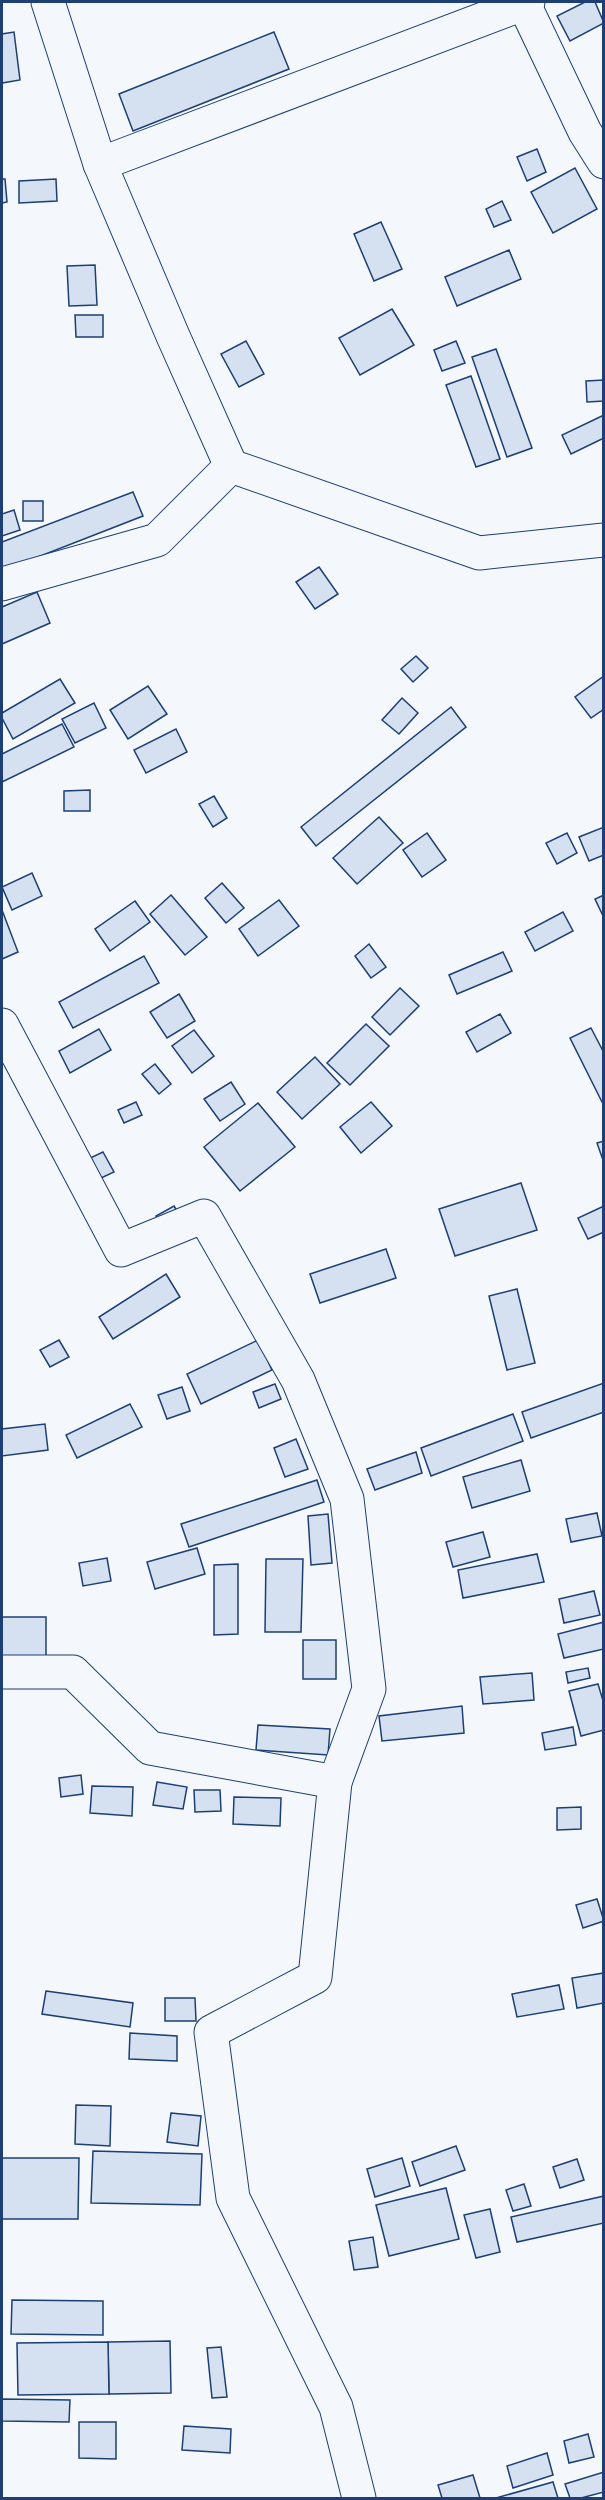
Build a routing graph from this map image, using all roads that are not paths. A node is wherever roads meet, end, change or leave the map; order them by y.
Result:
1 (48, 2) edge
2 (525, 2) edge
3 (603, 162) edge
4 (100, 164) junction
5 (231, 466) junction
6 (603, 540) edge
7 (2, 584) edge
8 (2, 1026) edge
9 (2, 1672) edge
10 (335, 1782) junction
11 (359, 2499) edge

1 - 4 street
2 - 3 street
2 - 4 street
4 - 5 street
5 - 6 street
5 - 7 street
8 - 10 street
9 - 10 street
10 - 11 street

